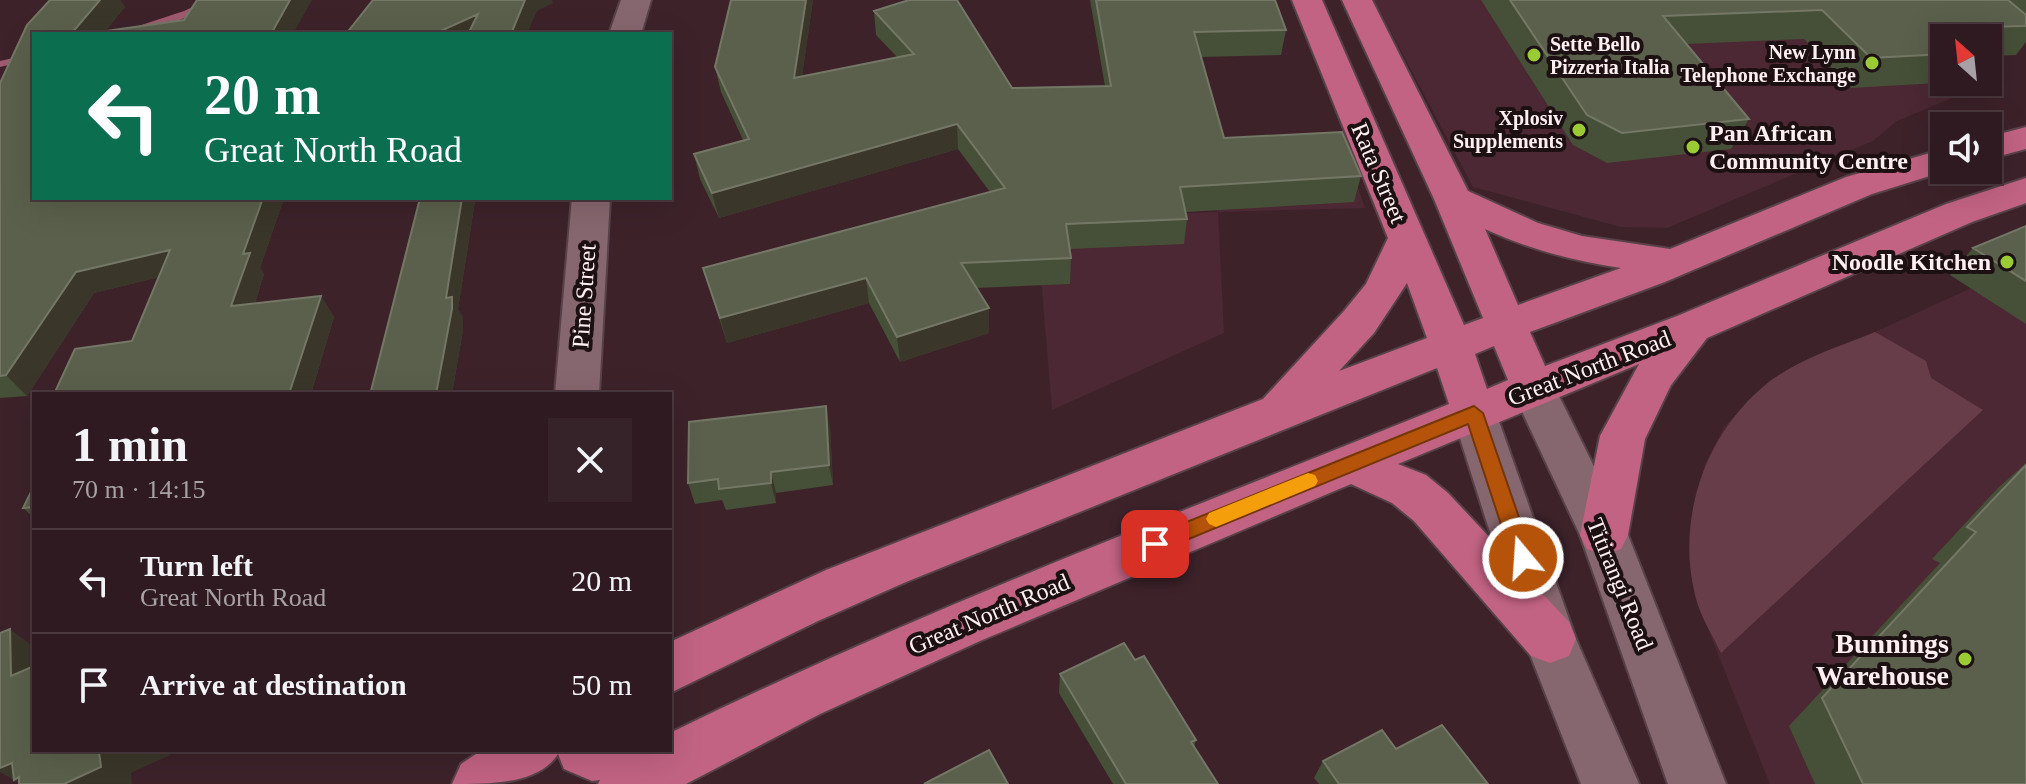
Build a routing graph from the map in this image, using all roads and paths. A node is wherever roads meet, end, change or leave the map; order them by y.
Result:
1 (636, 0) edge
2 (1307, 0) edge
3 (1357, 0) edge
4 (626, 32) edge
5 (2026, 138) edge
6 (2002, 144) edge
7 (1930, 163) edge
8 (2026, 190) edge
9 (1453, 199) junction
10 (591, 200) edge
11 (1407, 239) junction
12 (1674, 264) junction
13 (1506, 325) junction
14 (1692, 327) junction
15 (1450, 347) junction
16 (1533, 388) junction
17 (577, 392) edge
18 (1272, 413) junction
19 (1474, 413) junction
20 (1351, 463) junction
21 (1604, 535) junction
22 (729, 636) junction
23 (672, 639) edge
24 (1550, 639) junction
25 (672, 668) edge
26 (695, 742) edge
27 (528, 752) edge
28 (588, 752) edge
29 (609, 752) edge
30 (481, 784) edge
31 (627, 784) edge
32 (1610, 784) edge
33 (1697, 784) edge

1 - 4 main road
2 - 11 main road, Rata Street
3 - 9 main road
5 - 6 main road
7 - 12 main road
8 - 14 main road, Great North Road
9 - 12 main road
9 - 13 main road
10 - 17 main road, Pine Street
11 - 15 main road, Rata Street
11 - 18 main road
12 - 13 main road
13 - 15 main road
13 - 16 main road
14 - 16 main road, Great North Road
14 - 21 main road
15 - 18 main road
15 - 19 main road, Rata Street
16 - 19 main road, Great North Road
16 - 21 main road, Titirangi Road
18 - 22 main road
19 - 20 main road, Great North Road
19 - 24 main road
20 - 24 main road
20 - 26 main road, Great North Road
21 - 33 main road, Titirangi Road
22 - 23 main road
22 - 25 main road
24 - 32 main road
26 - 31 main road, Great North Road
27 - 30 main road
28 - 29 main road

